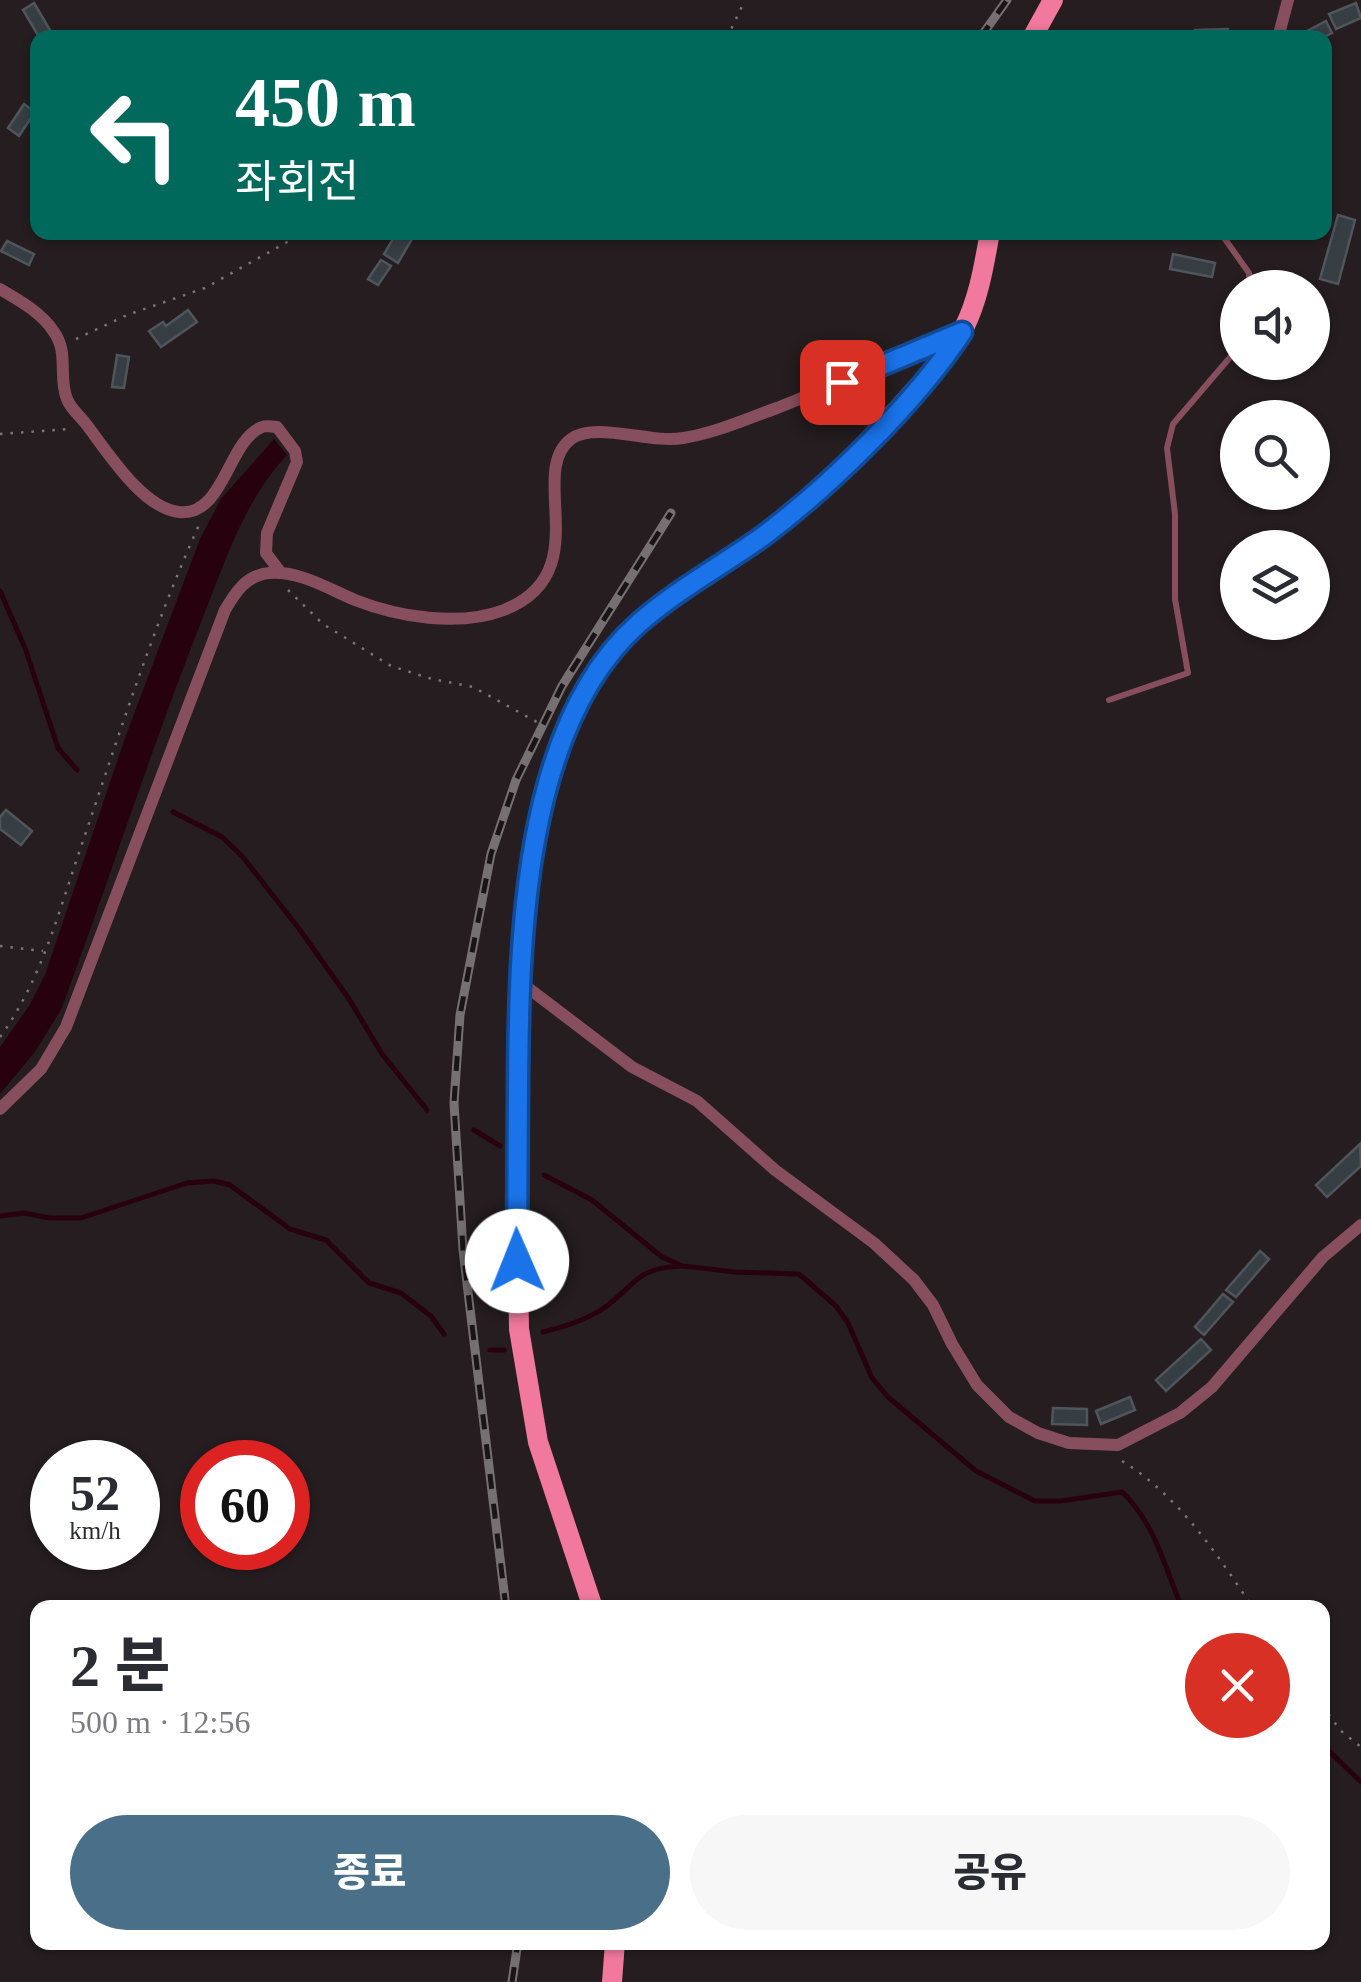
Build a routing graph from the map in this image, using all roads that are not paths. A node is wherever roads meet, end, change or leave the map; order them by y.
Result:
1 (1054, 0) edge
2 (1288, 0) edge
3 (1037, 30) edge
4 (1280, 30) edge
5 (989, 240) edge
6 (1226, 240) edge
7 (1246, 270) edge
8 (0, 289) edge
9 (962, 332) junction
10 (1220, 369) edge
11 (281, 573) junction
12 (1109, 700) dead end
13 (519, 981) junction
14 (0, 1109) edge
15 (1361, 1225) edge
16 (590, 1600) edge
17 (615, 1950) edge
18 (612, 1982) edge

1 - 3 main road
2 - 4 street
5 - 9 main road
6 - 7 lane
8 - 11 street
9 - 11 street
9 - 13 main road
10 - 12 lane
11 - 14 street
13 - 15 street
13 - 16 main road
17 - 18 main road

